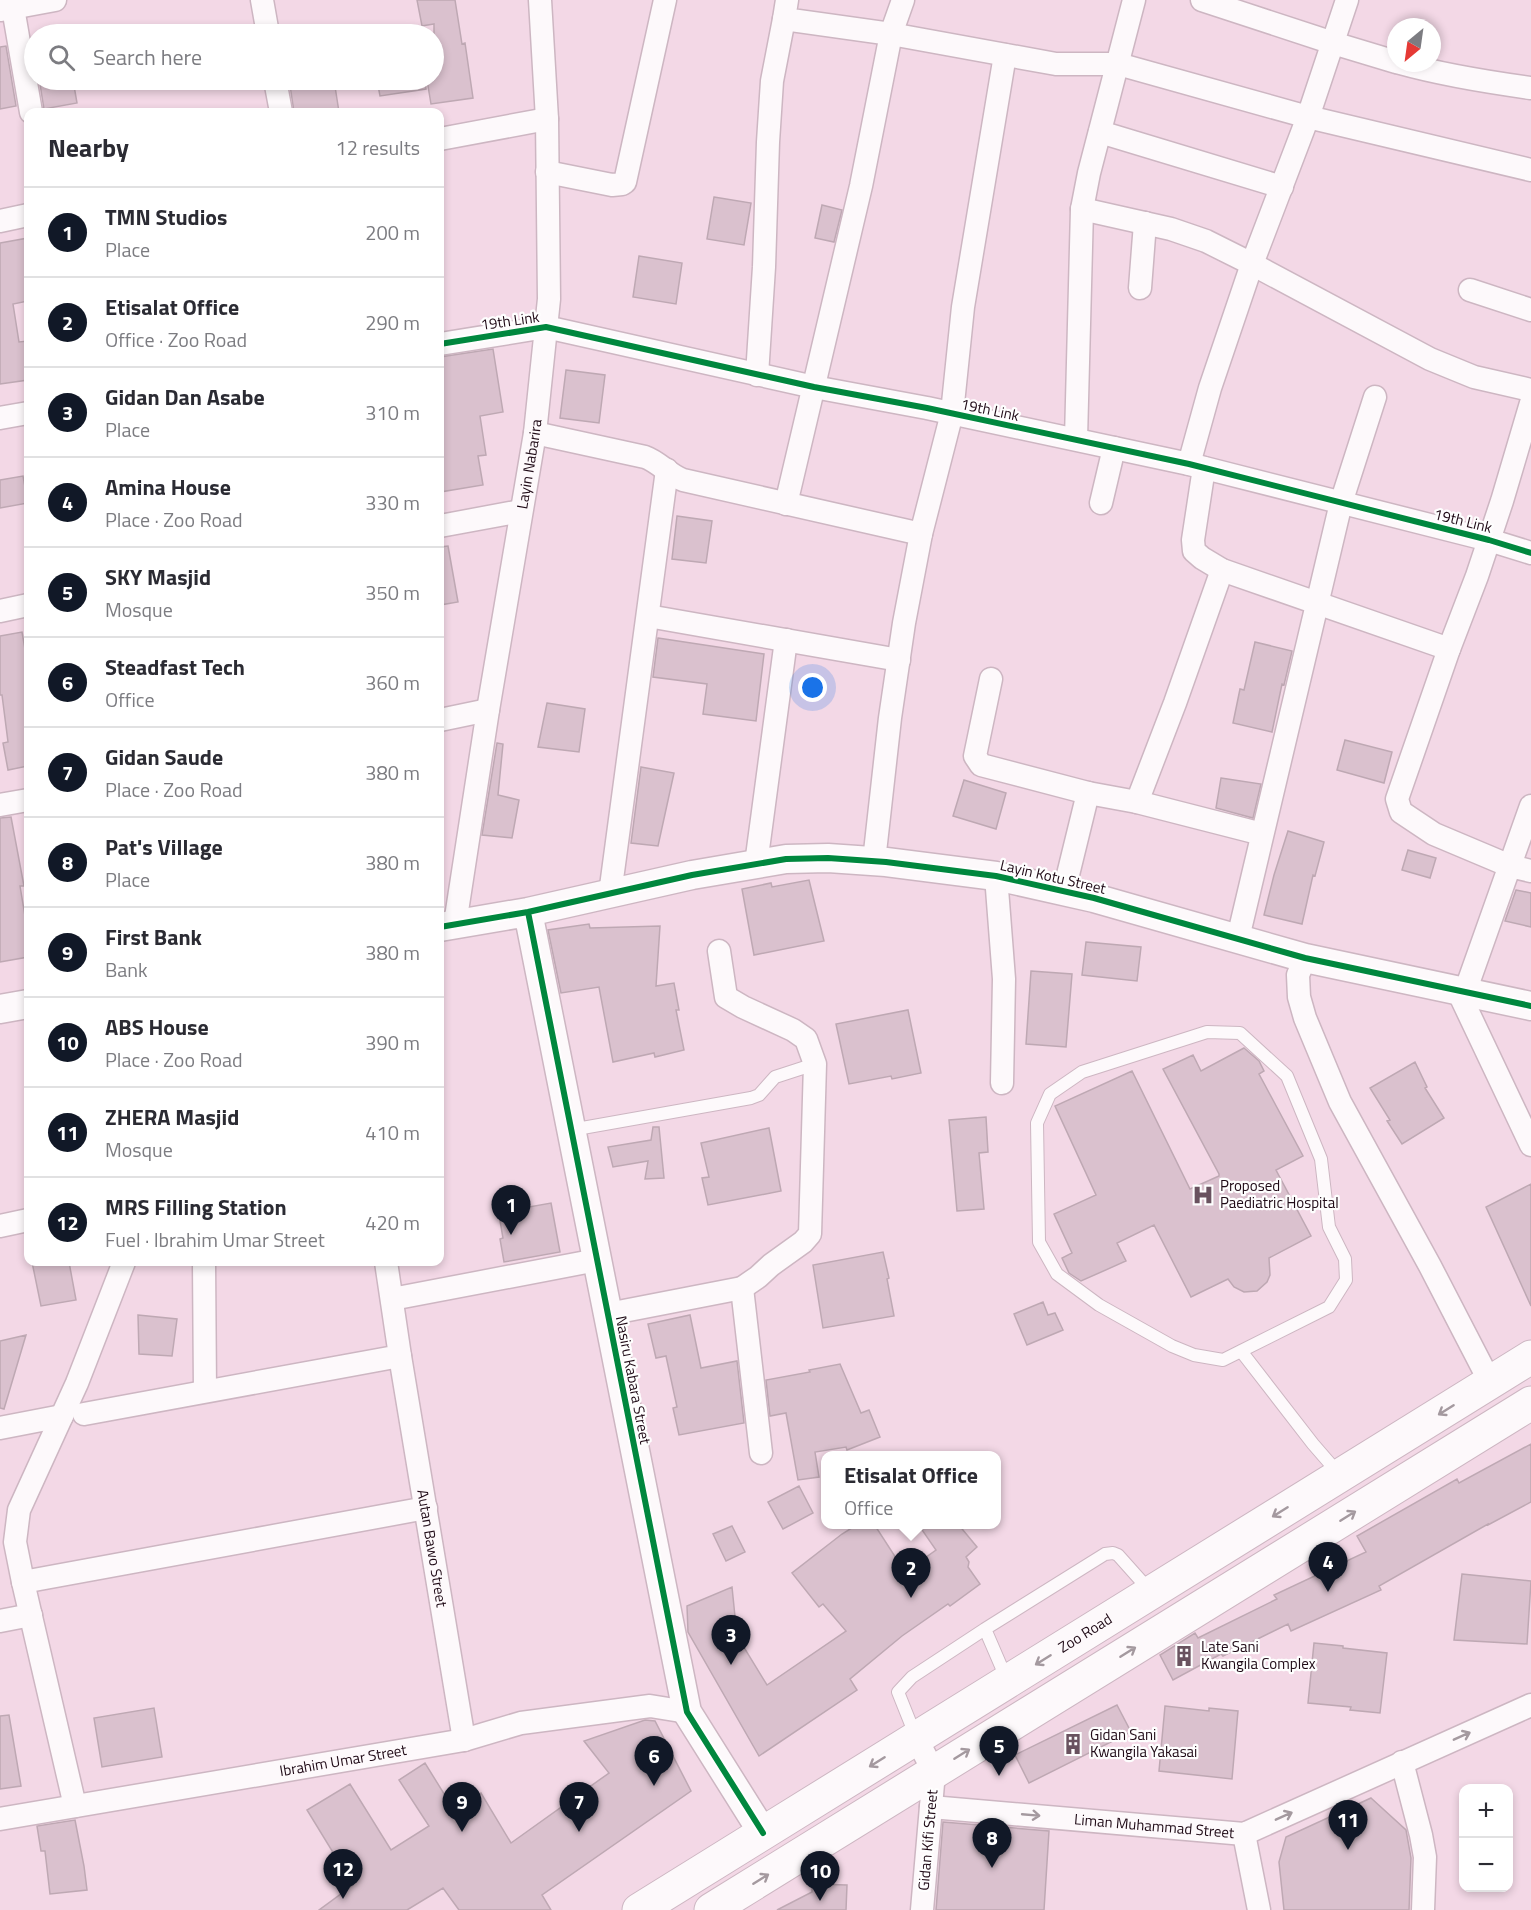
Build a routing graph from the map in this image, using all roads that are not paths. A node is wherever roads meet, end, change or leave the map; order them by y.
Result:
1 (55, 0) edge
2 (262, 0) edge
3 (540, 0) edge
4 (665, 0) edge
5 (903, 0) edge
6 (1134, 0) edge
7 (1202, 0) edge
8 (1347, 0) edge
9 (783, 5) edge
10 (7, 9) edge
11 (266, 24) edge
12 (891, 34) junction
13 (1333, 44) junction
14 (1005, 55) junction
15 (1387, 59) edge
16 (1118, 64) junction
17 (1434, 72) edge
18 (24, 82) edge
19 (1531, 88) edge
20 (26, 90) edge
21 (277, 90) edge
22 (30, 108) edge
23 (280, 108) edge
24 (1308, 117) junction
25 (547, 119) junction
26 (1100, 132) junction
27 (444, 138) edge
28 (1531, 170) edge
29 (547, 172) junction
30 (1282, 187) junction
31 (1082, 209) junction
32 (24, 216) edge
33 (0, 221) edge
34 (1145, 223) junction
35 (1252, 264) junction
36 (1140, 288) dead end
37 (1470, 290) dead end
38 (1531, 310) edge
39 (546, 327) junction
40 (444, 343) edge
41 (757, 375) junction
42 (814, 387) junction
43 (1531, 390) edge
44 (1375, 397) dead end
45 (1531, 403) edge
46 (952, 413) junction
47 (24, 414) edge
48 (0, 418) edge
49 (535, 434) junction
50 (1076, 440) junction
51 (1114, 448) junction
52 (1196, 466) junction
53 (667, 470) junction
54 (1101, 503) dead end
55 (1341, 503) junction
56 (786, 504) junction
57 (521, 511) junction
58 (444, 525) edge
59 (921, 534) junction
60 (1489, 540) junction
61 (1531, 552) edge
62 (1222, 570) junction
63 (1316, 603) junction
64 (24, 606) edge
65 (0, 611) edge
66 (648, 616) junction
67 (786, 640) junction
68 (1449, 649) junction
69 (899, 660) junction
70 (991, 679) dead end
71 (488, 710) junction
72 (444, 719) edge
73 (1088, 792) junction
74 (24, 801) edge
75 (1137, 802) junction
76 (0, 805) edge
77 (1531, 806) edge
78 (1262, 834) junction
79 (874, 861) junction
80 (756, 864) junction
81 (1520, 869) edge
82 (996, 876) junction
83 (1064, 891) junction
84 (610, 894) junction
85 (528, 912) junction
86 (447, 925) edge
87 (1238, 939) junction
88 (719, 951) dead end
89 (1305, 958) junction
90 (1461, 991) junction
91 (24, 1005) edge
92 (1531, 1006) edge
93 (0, 1009) edge
94 (815, 1064) junction
95 (1002, 1083) dead end
96 (571, 1130) junction
97 (1531, 1145) edge
98 (24, 1221) edge
99 (0, 1226) edge
100 (597, 1260) junction
101 (122, 1266) edge
102 (204, 1266) edge
103 (387, 1266) edge
104 (742, 1288) junction
105 (392, 1299) junction
106 (608, 1314) junction
107 (1240, 1351) junction
108 (400, 1356) junction
109 (1531, 1357) edge
110 (1490, 1382) junction
111 (205, 1391) junction
112 (1531, 1403) edge
113 (73, 1415) junction
114 (0, 1428) edge
115 (761, 1453) dead end
116 (1340, 1475) junction
117 (426, 1508) junction
118 (23, 1582) junction
119 (1151, 1593) junction
120 (31, 1615) junction
121 (0, 1621) edge
122 (985, 1629) junction
123 (1008, 1681) junction
124 (1531, 1705) edge
125 (687, 1712) junction
126 (916, 1738) junction
127 (464, 1740) junction
128 (1402, 1762) junction
129 (934, 1772) junction
130 (75, 1806) junction
131 (931, 1807) junction
132 (0, 1819) edge
133 (763, 1833) junction
134 (1244, 1834) junction
135 (639, 1910) edge
136 (711, 1910) edge
137 (922, 1910) edge
138 (1259, 1910) edge
139 (1423, 1910) edge

1 - 10 street
2 - 11 street
3 - 25 street, Layin Nabarira
4 - 29 street
5 - 12 street
6 - 16 street
7 - 13 street
8 - 13 street
9 - 12 street
9 - 41 street
10 - 18 street
12 - 14 street
12 - 42 street
13 - 15 street
13 - 24 street
14 - 16 street
14 - 46 street
16 - 24 street
16 - 26 street
17 - 19 street
20 - 22 street
21 - 23 street
24 - 28 street
24 - 30 street
25 - 27 street
25 - 29 street, Layin Nabarira
26 - 30 street
26 - 31 street
29 - 39 street, Layin Nabarira
30 - 35 street
31 - 34 street
31 - 50 street
32 - 33 street
34 - 35 street
34 - 36 street
35 - 43 street
35 - 52 street
37 - 38 street
39 - 40 street, 19th Link
39 - 41 street, 19th Link
39 - 49 street, Layin Nabarira
41 - 42 street, 19th Link
42 - 46 street, 19th Link
42 - 56 street
44 - 55 street
45 - 60 street
46 - 50 street, 19th Link
46 - 59 street
47 - 48 street
49 - 53 street
49 - 57 street, Layin Nabarira
50 - 51 street, 19th Link
51 - 52 street, 19th Link
51 - 54 street
52 - 55 street, 19th Link
52 - 62 street
53 - 56 street
53 - 66 street
55 - 60 street, 19th Link
55 - 63 street
56 - 59 street
57 - 58 street
57 - 71 street, Layin Nabarira
59 - 69 street
60 - 61 street, 19th Link
60 - 68 street
62 - 63 street
62 - 75 street
63 - 68 street
63 - 78 street
64 - 65 street
66 - 67 street
66 - 84 street
67 - 69 street
67 - 80 street
68 - 81 street
69 - 79 street
70 - 73 street
71 - 72 street
71 - 86 street, Layin Nabarira
73 - 75 street
73 - 83 street
74 - 76 street
75 - 78 street
77 - 81 street
78 - 87 street
79 - 80 street, Layin Kotu Street
79 - 82 street, Layin Kotu Street
80 - 84 street, Layin Kotu Street
81 - 90 street
82 - 83 street, Layin Kotu Street
82 - 95 street
83 - 87 street, Layin Kotu Street
84 - 85 street, Layin Kotu Street
85 - 86 street, Layin Kotu Street
85 - 96 street, Nasiru Kabara Street
87 - 89 street, Layin Kotu Street
88 - 94 street
89 - 90 street, Layin Kotu Street
89 - 110 street
90 - 92 street, Layin Kotu Street
90 - 97 street
91 - 93 street
94 - 96 lane
94 - 104 street
96 - 100 street, Nasiru Kabara Street
98 - 99 street
100 - 105 street
100 - 106 street, Nasiru Kabara Street
101 - 113 street
102 - 111 street
103 - 105 street, Autan Bawo Street
104 - 106 street
104 - 115 street
105 - 108 street, Autan Bawo Street
106 - 125 street, Nasiru Kabara Street
107 - 107 lane
107 - 116 lane
108 - 111 street
108 - 117 street, Autan Bawo Street
109 - 110 main road, Zoo Road
110 -> 116 main road, Zoo Road
111 - 113 street
129 -> 112 main road
113 - 114 street
113 - 118 street
116 -> 119 main road, Zoo Road
117 - 118 street
117 - 127 street, Autan Bawo Street
118 - 120 street
119 - 122 lane
119 -> 123 main road, Zoo Road
120 - 121 street
120 - 130 street
122 - 123 lane
122 - 126 lane
123 - 126 main road, Zoo Road
128 -> 124 street, Liman Muhammad Street
125 - 127 street, Ibrahim Umar Street
125 - 133 street, Nasiru Kabara Street
126 - 129 street, Gidan Kifi Street
126 -> 133 main road, Zoo Road
127 - 130 street, Ibrahim Umar Street
134 -> 128 street, Liman Muhammad Street
128 - 139 street
129 - 131 street, Gidan Kifi Street
136 -> 129 main road
130 - 132 street, Ibrahim Umar Street
131 -> 134 street, Liman Muhammad Street
131 - 137 street, Gidan Kifi Street
133 - 135 main road, Zoo Road
134 - 138 street

